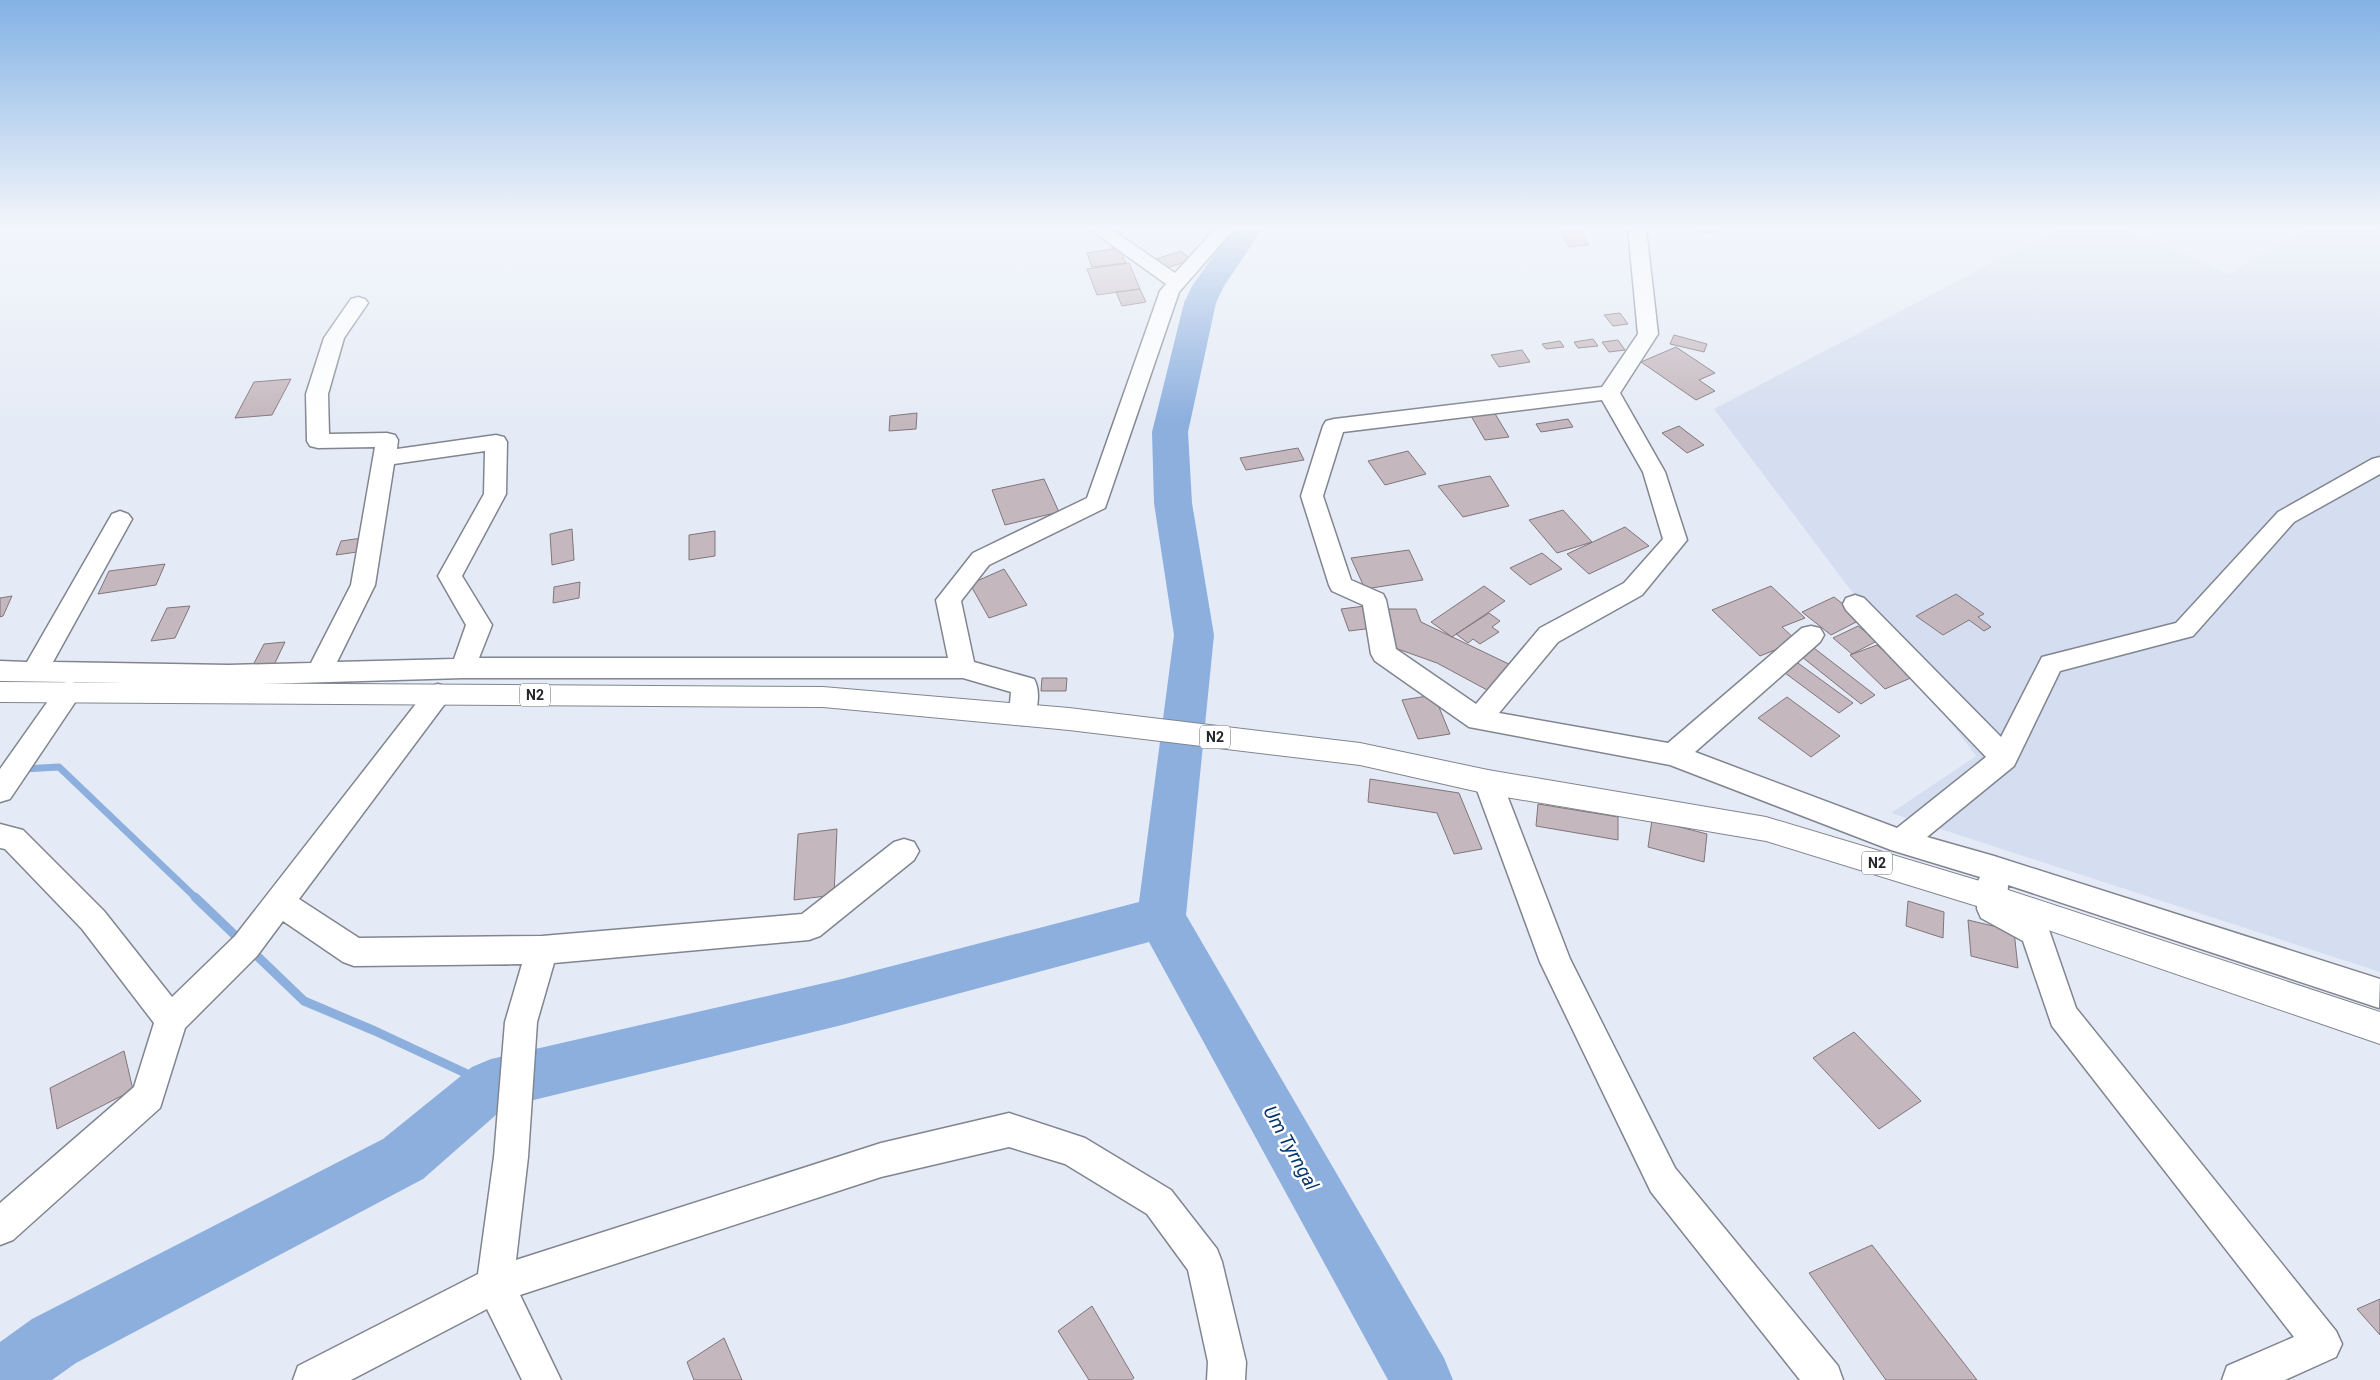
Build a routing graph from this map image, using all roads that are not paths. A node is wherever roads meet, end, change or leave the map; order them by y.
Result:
1 (1170, 292) edge
2 (1644, 292) edge
3 (358, 302) dead end
4 (1609, 393) junction
5 (384, 458) junction
6 (2380, 464) edge
7 (120, 519) dead end
8 (1855, 604) dead end
9 (1810, 635) dead end
10 (463, 668) junction
11 (963, 668) junction
12 (0, 670) edge
13 (35, 670) junction
14 (319, 672) junction
15 (69, 691) junction
16 (0, 692) edge
17 (438, 694) junction
18 (1022, 715) junction
19 (1478, 720) junction
20 (1673, 755) junction
21 (2004, 758) junction
22 (1488, 782) junction
23 (0, 791) edge
24 (0, 836) edge
25 (1901, 842) junction
26 (904, 851) dead end
27 (1994, 868) junction
28 (1993, 898) junction
29 (280, 902) junction
30 (542, 950) junction
31 (2380, 992) edge
32 (171, 1020) junction
33 (2380, 1028) edge
34 (0, 1227) edge
35 (495, 1285) junction
36 (312, 1380) edge
37 (542, 1380) edge
38 (1226, 1380) edge
39 (1824, 1380) edge
40 (2241, 1380) edge

1 - 11 street
2 - 4 street
3 - 5 street
4 - 19 street
4 - 19 street
5 - 10 street
5 - 14 street
6 - 21 street
7 - 13 street
8 - 21 street
9 - 20 street
10 - 11 street
10 - 14 street
11 - 18 street
12 - 13 street
13 - 14 street
15 - 16 highway, N2
15 - 17 highway, N2
15 - 23 street
17 - 18 highway, N2
17 - 29 street
18 - 22 highway, N2
19 - 20 street
20 - 25 street
21 - 25 street
22 - 28 highway, N2
22 - 39 street
24 - 32 street
25 - 27 street
26 - 30 street
27 - 28 street
27 - 31 street
28 - 33 highway, N2
28 - 40 street
29 - 30 street
29 - 32 street
30 - 35 street
32 - 34 street
35 - 36 street
35 - 37 street
35 - 38 street

